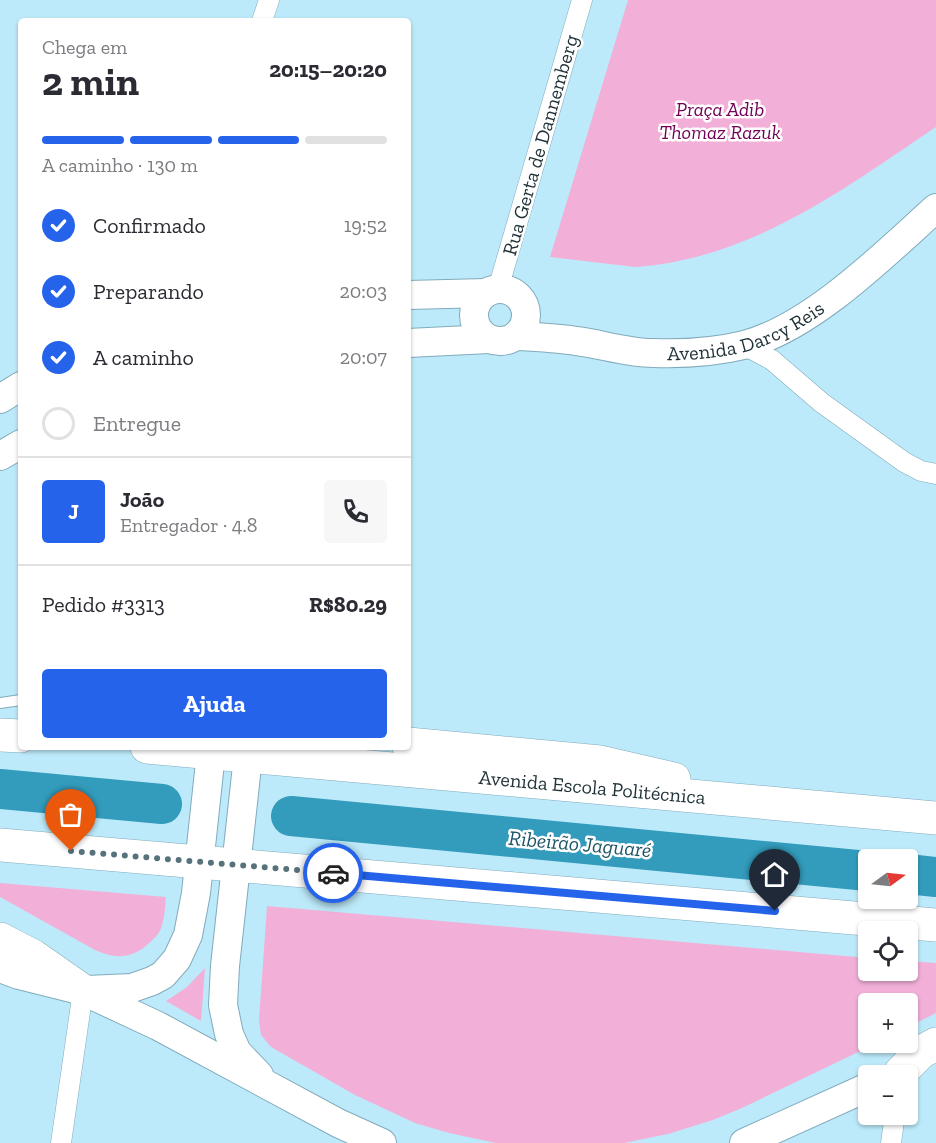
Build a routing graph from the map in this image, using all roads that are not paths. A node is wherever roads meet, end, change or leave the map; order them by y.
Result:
1 (269, 0) edge
2 (582, 0) edge
3 (263, 18) edge
4 (936, 208) edge
5 (492, 291) junction
6 (411, 295) edge
7 (517, 336) junction
8 (489, 339) junction
9 (411, 343) edge
10 (744, 345) junction
11 (18, 388) edge
12 (0, 399) edge
13 (18, 446) edge
14 (0, 456) edge
15 (936, 474) edge
16 (18, 700) edge
17 (0, 703) edge
18 (0, 735) edge
19 (18, 736) edge
20 (411, 744) edge
21 (181, 750) edge
22 (253, 752) edge
23 (211, 753) junction
24 (772, 804) junction
25 (936, 818) edge
26 (0, 845) edge
27 (201, 862) junction
28 (236, 865) junction
29 (936, 925) edge
30 (0, 939) edge
31 (0, 968) edge
32 (83, 991) junction
33 (936, 1044) edge
34 (936, 1060) edge
35 (907, 1065) edge
36 (918, 1067) edge
37 (270, 1087) junction
38 (858, 1092) edge
39 (893, 1125) edge
40 (375, 1142) edge
41 (61, 1143) edge
42 (744, 1143) edge
43 (891, 1143) edge

1 - 3 street
2 - 5 street, Rua Gerta de Dannemberg
4 - 10 main road, Avenida Darcy Reis
5 - 6 main road
5 - 7 main road
5 - 8 main road
7 - 8 main road
7 - 10 main road, Avenida Darcy Reis
8 - 9 main road
10 - 15 street
11 - 12 main road
13 - 14 main road
16 - 17 lane
18 - 19 highway
20 - 24 highway
21 - 23 highway, Avenida Escola Politécnica
22 - 23 highway, Avenida Escola Politécnica
22 - 24 highway, Avenida Escola Politécnica
22 - 28 main road
23 - 27 main road
24 - 25 highway, Avenida Escola Politécnica
26 - 27 highway
27 - 28 highway
27 - 32 main road
28 - 29 highway
28 - 37 main road
30 - 32 highway
31 - 32 main road
32 - 37 main road
32 - 41 street
33 - 35 highway
34 - 36 main road
37 - 40 main road
38 - 42 main road
39 - 43 street

